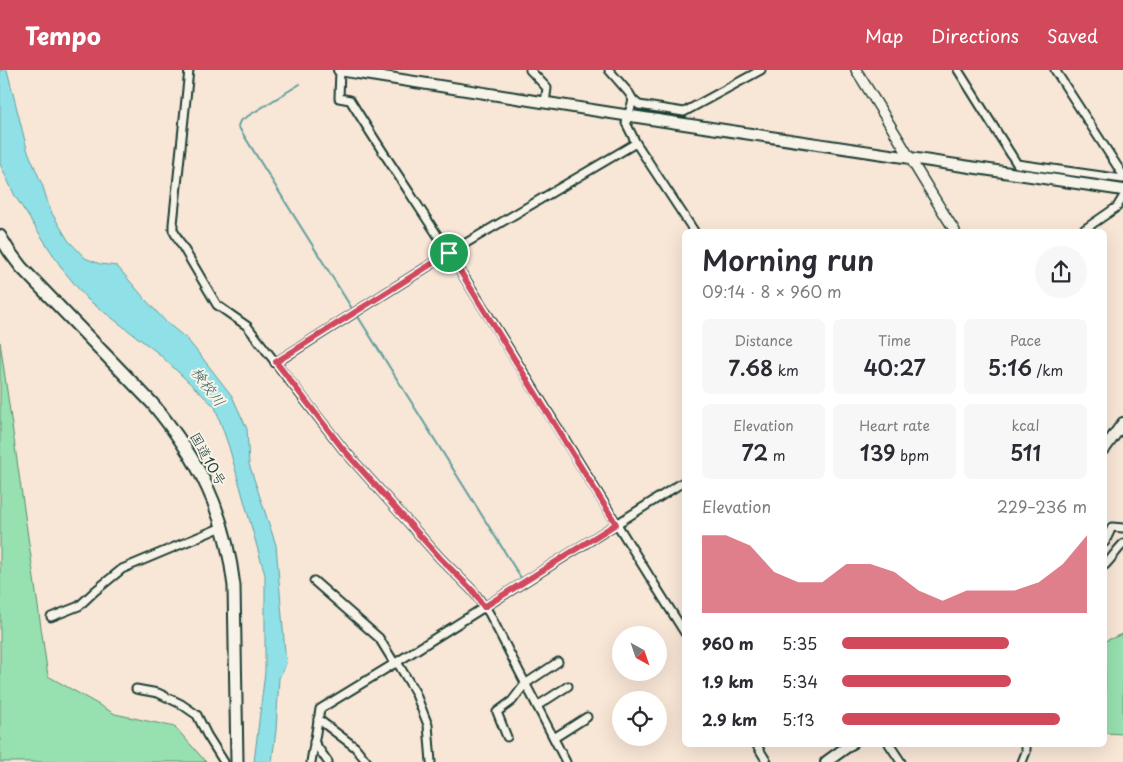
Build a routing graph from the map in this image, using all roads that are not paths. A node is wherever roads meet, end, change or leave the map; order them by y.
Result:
1 (189, 70) edge
2 (340, 70) edge
3 (530, 70) edge
4 (609, 70) edge
5 (761, 70) edge
6 (856, 70) edge
7 (958, 70) edge
8 (1055, 70) edge
9 (633, 100) junction
10 (545, 103) junction
11 (629, 116) junction
12 (636, 142) junction
13 (911, 159) junction
14 (1123, 175) edge
15 (1123, 179) edge
16 (1123, 190) edge
17 (1123, 197) edge
18 (693, 229) edge
19 (954, 229) edge
20 (1085, 229) edge
21 (0, 236) edge
22 (449, 253) junction
23 (276, 362) junction
24 (1123, 423) edge
25 (1107, 445) edge
26 (682, 483) edge
27 (616, 524) junction
28 (222, 527) junction
29 (1123, 528) edge
30 (1107, 538) edge
31 (1123, 544) edge
32 (1107, 563) edge
33 (314, 581) dead end
34 (484, 607) junction
35 (51, 617) dead end
36 (682, 628) edge
37 (558, 662) dead end
38 (396, 663) junction
39 (525, 684) junction
40 (568, 686) dead end
41 (136, 689) dead end
42 (537, 706) junction
43 (588, 717) dead end
44 (318, 719) junction
45 (507, 737) dead end
46 (554, 738) junction
47 (314, 742) junction
48 (758, 747) edge
49 (847, 747) edge
50 (891, 747) edge
51 (1024, 754) edge
52 (224, 762) edge
53 (236, 762) edge
54 (311, 762) edge
55 (328, 762) edge
56 (367, 762) edge
57 (431, 762) edge
58 (566, 762) edge
59 (767, 762) edge
60 (826, 762) edge
61 (901, 762) edge
62 (1033, 762) edge

1 - 23 street
2 - 10 main road
2 - 22 street
3 - 10 street
4 - 9 street
5 - 9 street
6 - 13 street
7 - 15 street
8 - 14 street
9 - 11 street
10 - 11 main road
11 - 12 street
11 - 13 main road
12 - 18 street
12 - 22 street
13 - 16 main road
13 - 19 street
17 - 20 street
21 - 28 highway, 国道10号
22 - 23 street
22 - 27 street
23 - 34 street
24 - 25 main road
26 - 27 street
27 - 34 street
27 - 36 street
28 - 35 street
28 - 53 highway, 国道10号
29 - 30 street
31 - 32 street
33 - 38 street
34 - 38 street
34 - 39 street
37 - 39 street
38 - 44 street
38 - 57 street
39 - 42 street
39 - 45 street
40 - 42 street
41 - 52 street
42 - 46 street
43 - 46 street
44 - 47 street
44 - 56 street
46 - 58 street
47 - 54 street
47 - 55 street
48 - 59 street
49 - 60 main road
50 - 61 street
51 - 62 street

